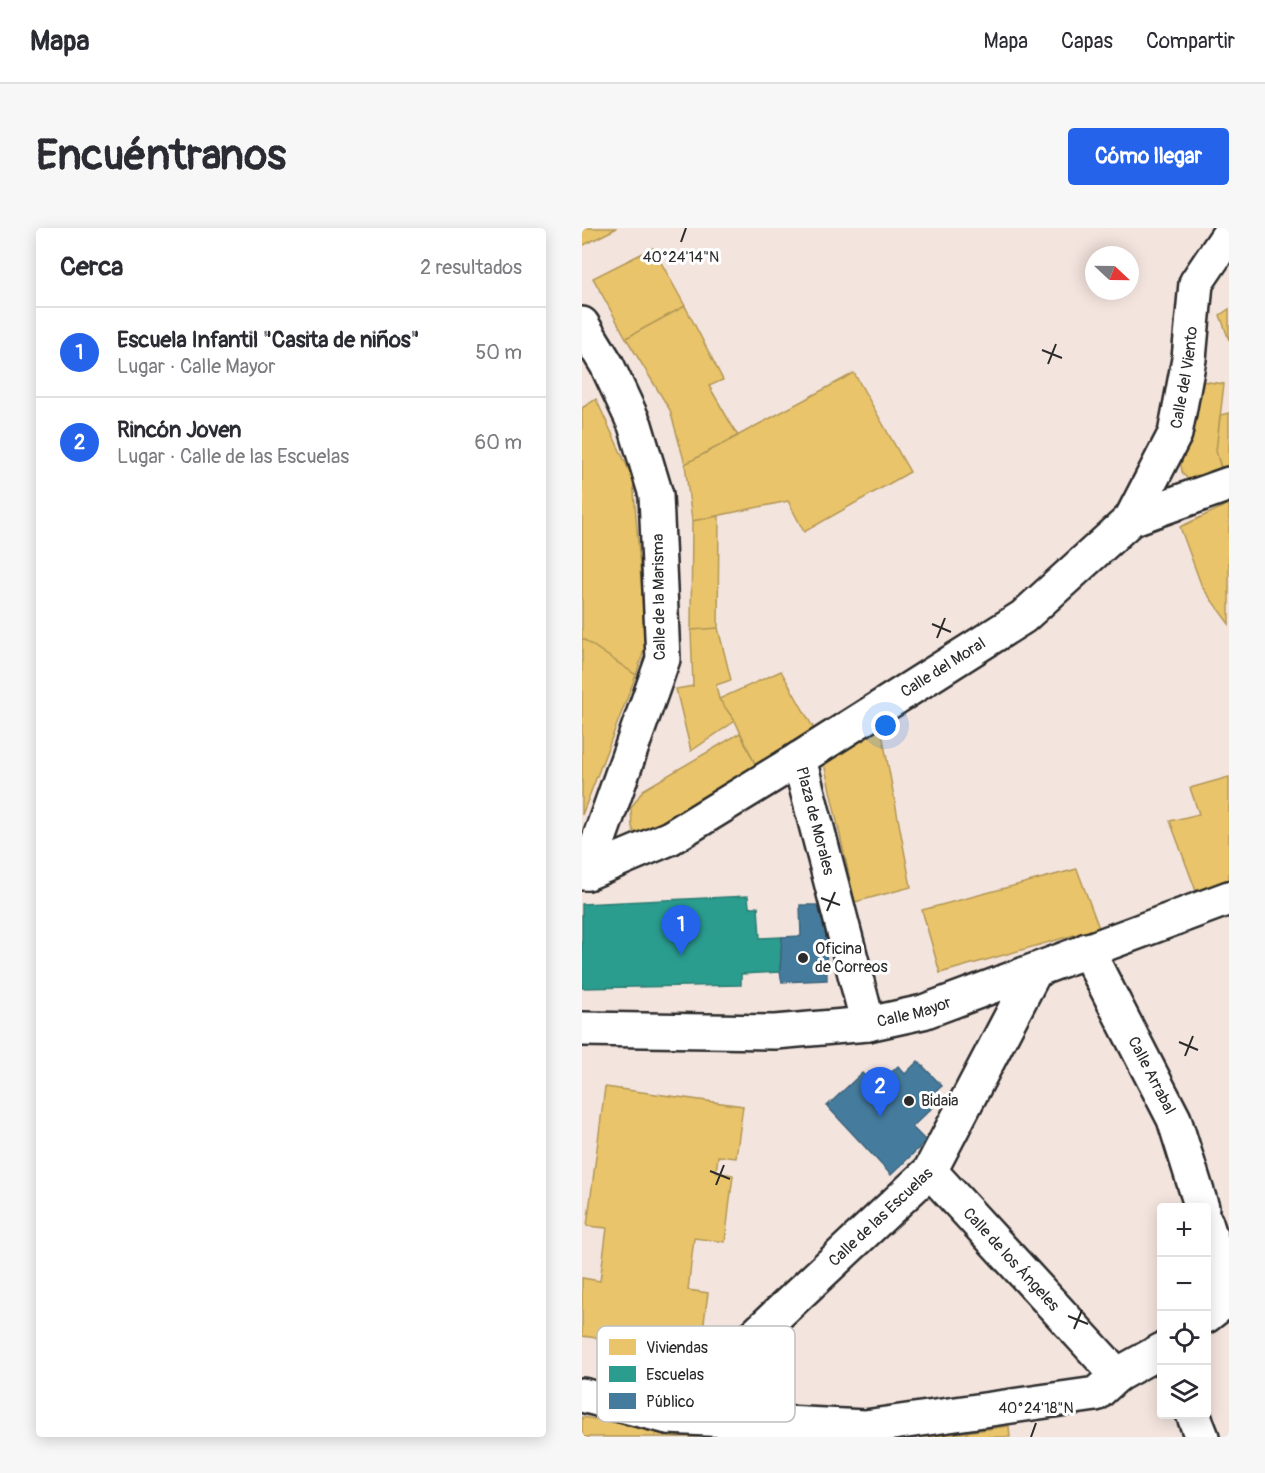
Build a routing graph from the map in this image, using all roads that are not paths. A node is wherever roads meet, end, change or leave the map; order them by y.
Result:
1 (1229, 234) edge
2 (582, 324) edge
3 (594, 372) edge
4 (1229, 484) edge
5 (1131, 519) junction
6 (799, 759) junction
7 (584, 873) edge
8 (1229, 898) edge
9 (1087, 950) junction
10 (1035, 971) junction
11 (868, 1024) junction
12 (582, 1029) edge
13 (930, 1172) junction
14 (1200, 1203) edge
15 (1211, 1239) edge
16 (1229, 1297) edge
17 (1211, 1312) edge
18 (765, 1326) edge
19 (1157, 1352) edge
20 (1117, 1375) junction
21 (582, 1395) edge
22 (597, 1399) edge
23 (1194, 1419) edge
24 (777, 1422) edge
25 (1202, 1437) edge

1 - 5 street, Calle del Viento
2 - 3 street, Calle de la Marisma
3 - 7 street, Calle de la Marisma
4 - 5 street, Calle del Moral
5 - 6 street, Calle del Moral
6 - 7 street, Calle del Moral
6 - 11 street, Plaza de Morales
8 - 9 street, Calle Mayor
9 - 10 street, Calle Mayor
9 - 14 street, Calle Arrabal
10 - 11 street, Calle Mayor
10 - 13 street, Calle de las Escuelas
11 - 12 street, Calle Mayor
13 - 18 street, Calle de las Escuelas
13 - 20 street, Calle de los Ángeles
15 - 16 street
16 - 17 street
19 - 20 street
20 - 24 street
21 - 22 street
23 - 25 street

